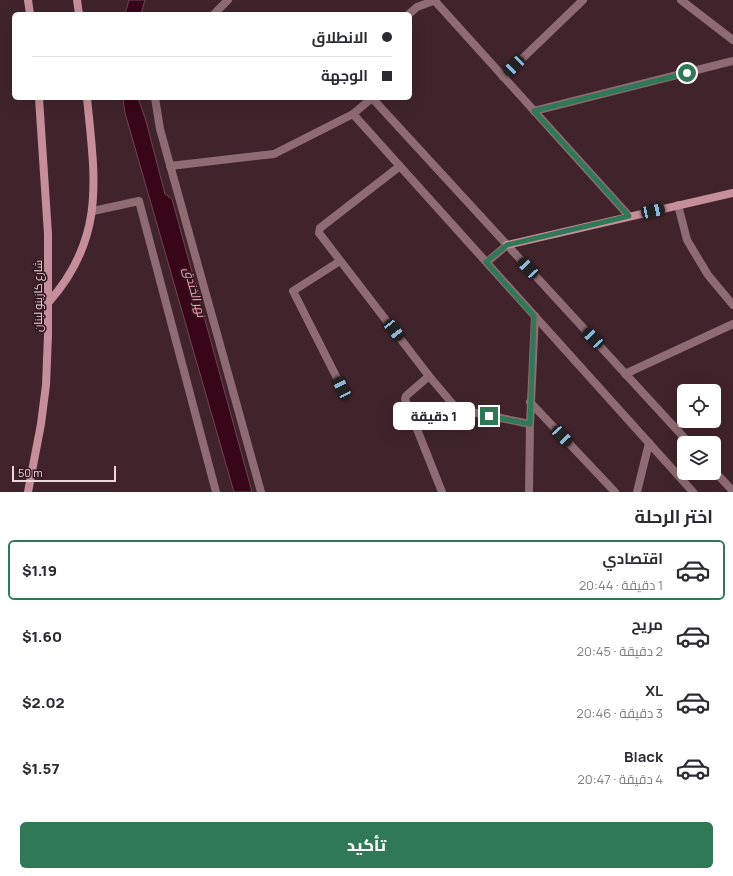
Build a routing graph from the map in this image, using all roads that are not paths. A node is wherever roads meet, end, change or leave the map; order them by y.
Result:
1 (28, 0) edge
2 (77, 0) edge
3 (228, 0) edge
4 (583, 0) edge
5 (681, 0) edge
6 (435, 1) edge
7 (30, 12) edge
8 (79, 12) edge
9 (216, 12) edge
10 (411, 12) edge
11 (733, 40) edge
12 (733, 61) edge
13 (503, 77) junction
14 (39, 100) edge
15 (87, 100) edge
16 (155, 100) edge
17 (370, 100) edge
18 (374, 100) edge
19 (534, 111) junction
20 (353, 114) junction
21 (170, 166) junction
22 (400, 166) junction
23 (733, 193) edge
24 (678, 205) junction
25 (93, 211) junction
26 (629, 216) junction
27 (507, 245) junction
28 (340, 261) junction
29 (486, 262) junction
30 (48, 304) junction
31 (733, 305) edge
32 (534, 316) junction
33 (733, 324) edge
34 (625, 374) junction
35 (429, 376) junction
36 (342, 388) dead end
37 (530, 402) junction
38 (530, 424) junction
39 (683, 436) edge
40 (649, 443) junction
41 (721, 478) edge
42 (733, 491) edge
43 (28, 492) edge
44 (216, 492) edge
45 (262, 492) edge
46 (442, 492) edge
47 (529, 492) edge
48 (615, 492) edge
49 (637, 492) edge
50 (693, 492) edge

1 - 7 street
2 - 8 street
3 - 9 street
4 - 13 street
5 - 11 street
6 - 10 street
6 - 13 street
12 - 19 street
13 - 19 street
14 - 30 street, شارع كازينو لبنان
15 - 25 street
16 - 21 street
17 - 20 street
18 - 27 street
19 - 26 street
20 - 21 street
20 - 22 street
21 - 45 street
22 - 28 street
22 - 29 street
23 - 24 street
24 - 26 street
24 - 31 street
25 - 30 street
25 - 44 street
26 - 27 street
27 - 29 street
27 - 34 street
28 - 35 street
28 - 36 street
29 - 32 street
30 - 43 street, شارع كازينو لبنان
32 - 37 street
32 - 40 street
33 - 34 street
34 - 39 street
35 - 38 street
35 - 46 street
37 - 38 street
37 - 48 street
38 - 47 street
40 - 49 street
40 - 50 street
41 - 42 street

